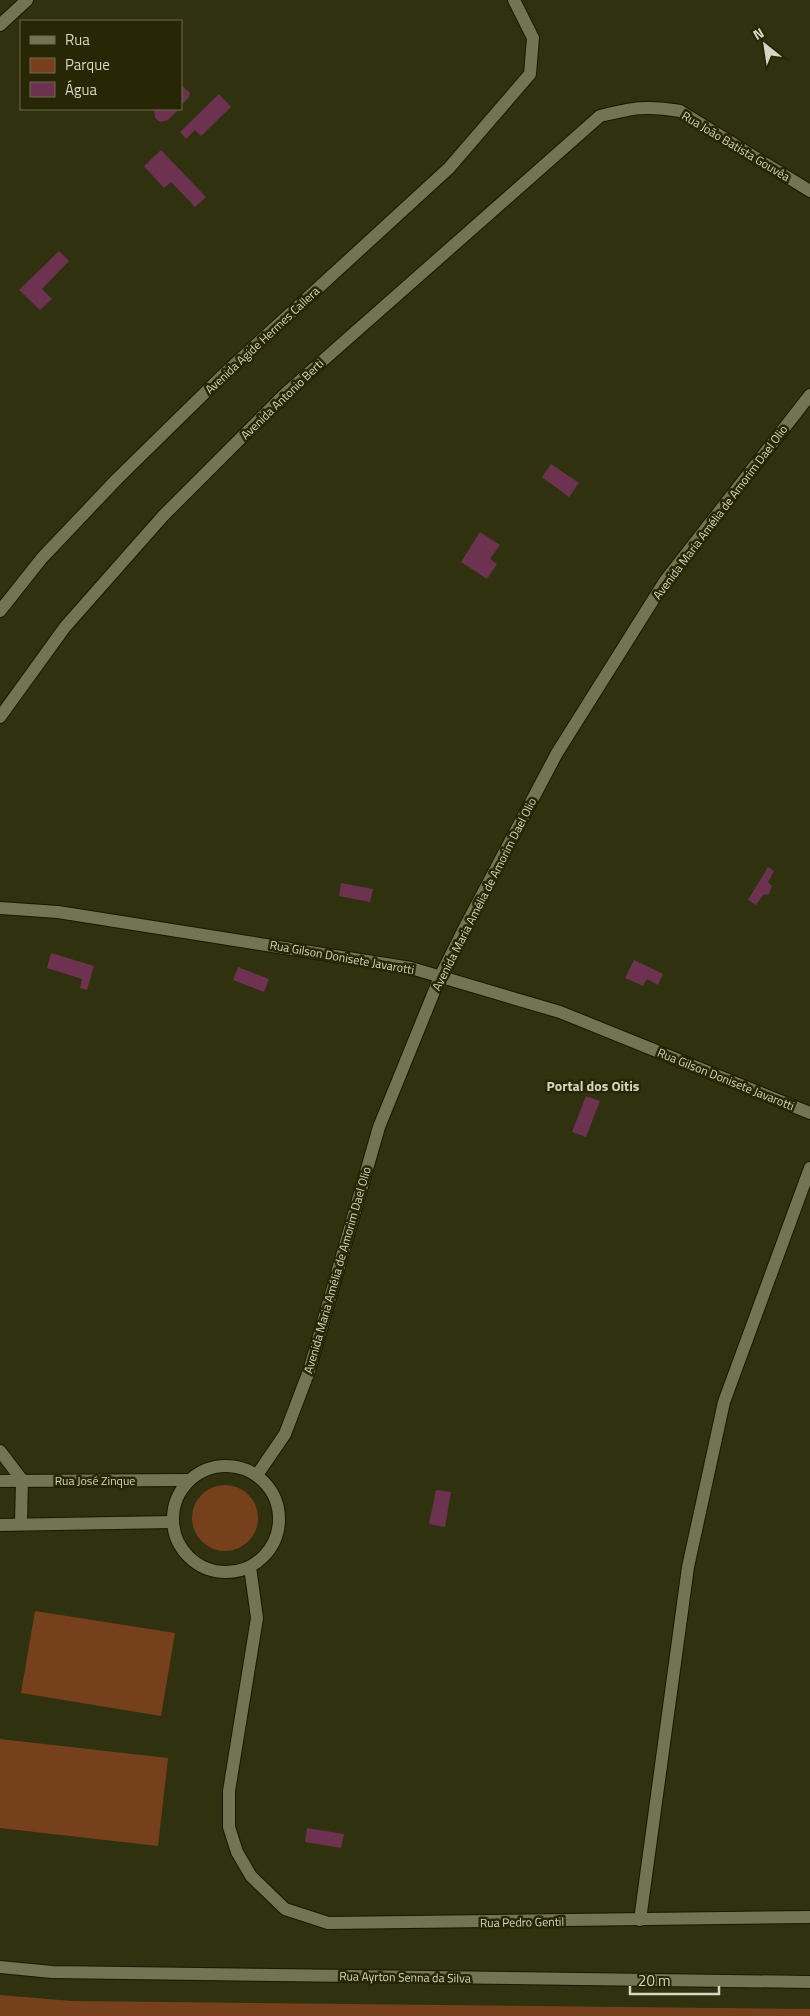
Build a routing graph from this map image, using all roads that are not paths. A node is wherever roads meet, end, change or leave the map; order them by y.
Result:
1 (27, 0) edge
2 (514, 0) edge
3 (0, 25) edge
4 (600, 116) joint
5 (810, 191) edge
6 (810, 395) edge
7 (0, 612) edge
8 (0, 717) edge
9 (0, 908) edge
10 (440, 977) junction
11 (810, 1113) edge
12 (810, 1168) edge
13 (0, 1451) edge
14 (257, 1475) junction
15 (0, 1480) edge
16 (22, 1480) junction
17 (189, 1480) junction
18 (172, 1522) junction
19 (21, 1524) junction
20 (0, 1525) edge
21 (250, 1567) junction
22 (810, 1917) edge
23 (640, 1920) junction
24 (0, 1967) edge
25 (810, 1982) edge

1 - 3 street
2 - 7 street, Avenida Agide Hermes Callera
4 - 5 street, Rua João Batista Gouvêa
4 - 8 street, Avenida Antonio Berti
6 - 10 street, Avenida Maria Amélia de Amorim Dael Olio
9 - 10 street, Rua Gilson Donisete Javarotti
10 - 11 street, Rua Gilson Donisete Javarotti
10 - 14 street, Avenida Maria Amélia de Amorim Dael Olio
12 - 23 street
13 - 16 street
14 - 17 street
14 - 21 street
15 - 16 street, Rua José Zinque
16 - 17 street, Rua José Zinque
16 - 19 street
17 - 18 street
18 - 19 street
18 - 21 street
19 - 20 street
21 - 23 street, Rua Pedro Gentil
22 - 23 street, Rua Pedro Gentil
24 - 25 street, Rua Ayrton Senna da Silva

